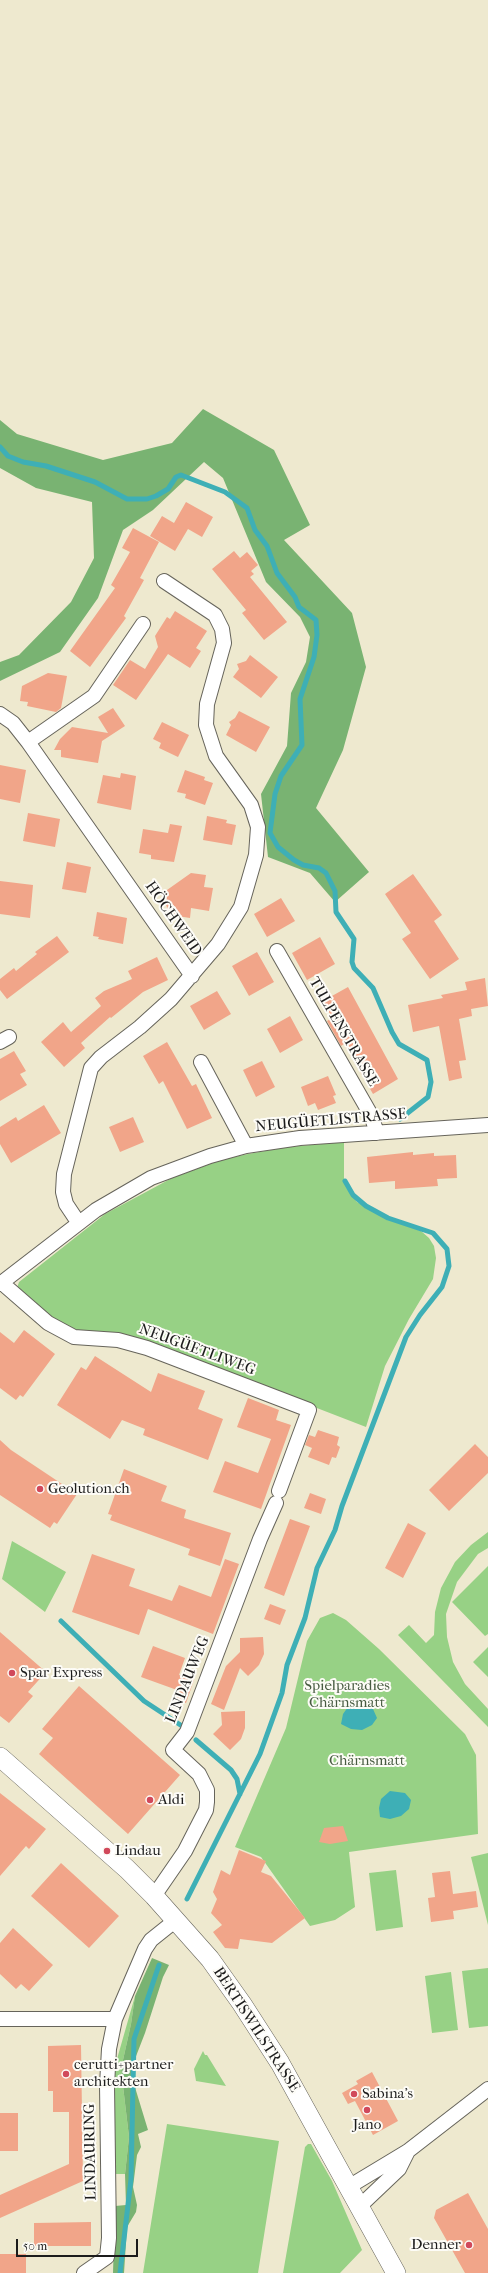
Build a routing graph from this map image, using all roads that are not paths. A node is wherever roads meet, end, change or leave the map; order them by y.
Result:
1 (164, 581) dead end
2 (143, 624) dead end
3 (0, 714) edge
4 (28, 742) junction
5 (277, 951) dead end
6 (192, 976) junction
7 (201, 1062) dead end
8 (488, 1125) edge
9 (377, 1133) junction
10 (246, 1146) junction
11 (78, 1222) junction
12 (1, 1284) edge
13 (278, 1497) joint
14 (0, 1757) edge
15 (154, 1896) junction
16 (176, 1920) junction
17 (0, 2019) edge
18 (115, 2019) junction
19 (488, 2089) edge
20 (408, 2151) junction
21 (350, 2186) junction
22 (360, 2206) junction
23 (84, 2273) edge
24 (396, 2273) edge

1 - 6 street, HÖCHWEID
2 - 4 street
3 - 4 street, HÖCHWEID
4 - 6 street, HÖCHWEID
5 - 9 street, TULPENSTRASSE
6 - 11 street
7 - 10 street
8 - 9 street, NEUGÜETLISTRASSE
9 - 10 street, NEUGÜETLISTRASSE
10 - 11 street, NEUGÜETLISTRASSE
11 - 12 street, NEUGÜETLISTRASSE
12 - 13 street, NEUGÜETLIWEG
13 - 15 street, LINDAUWEG
14 - 15 main road, BERTISWILSTRASSE
15 - 16 main road, BERTISWILSTRASSE
16 - 18 street, LINDAURING
16 - 21 main road, BERTISWILSTRASSE
17 - 18 street
18 - 23 street, LINDAURING
19 - 20 street
20 - 21 street
20 - 22 street
21 - 22 main road, BERTISWILSTRASSE
22 - 24 main road, BERTISWILSTRASSE

